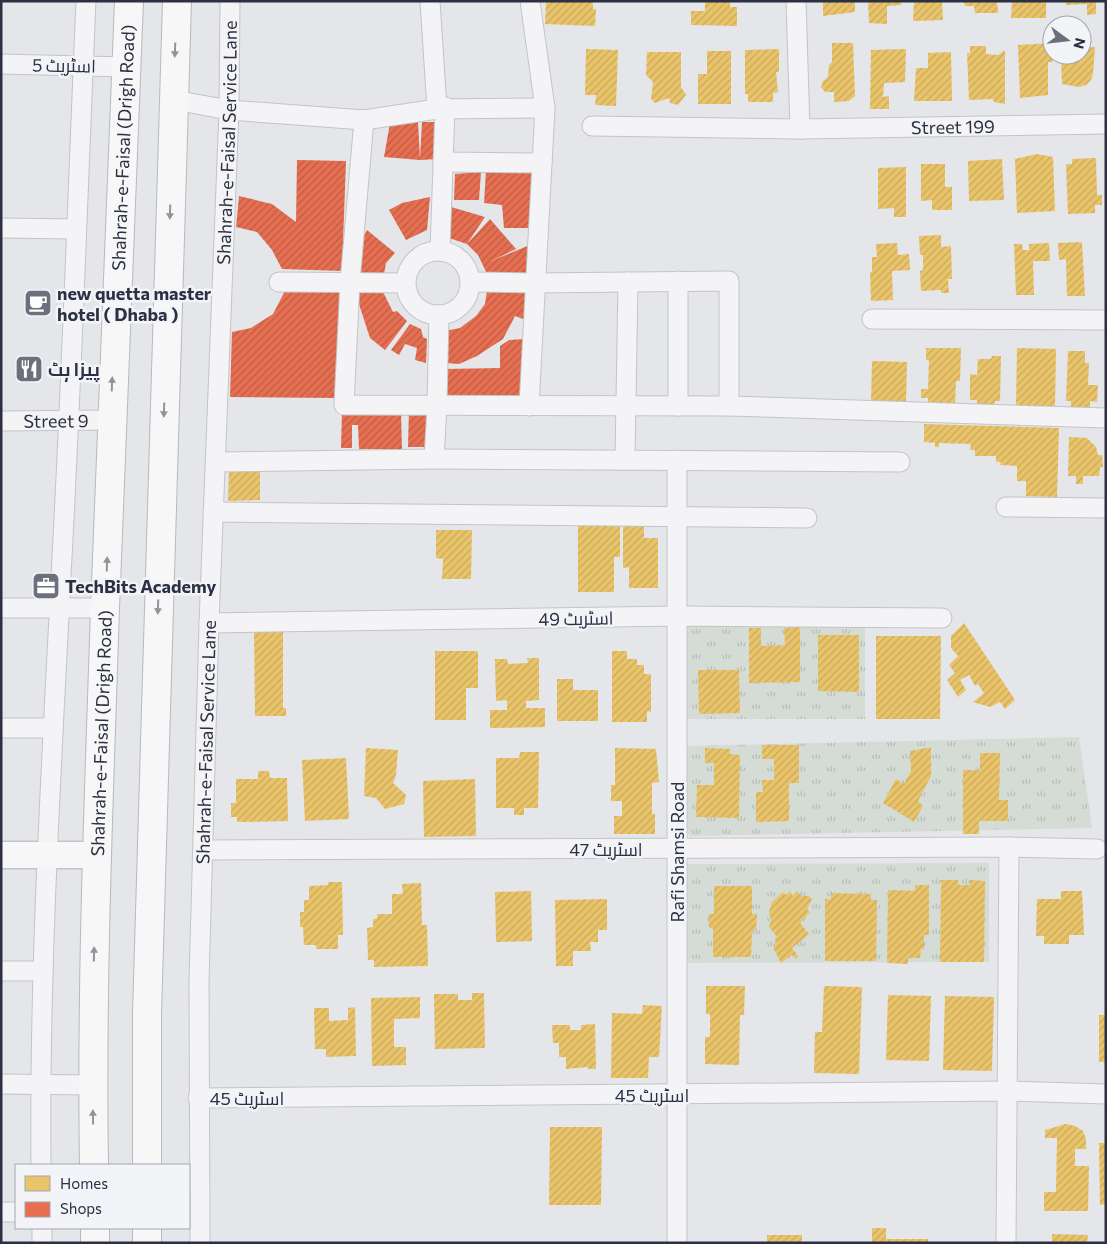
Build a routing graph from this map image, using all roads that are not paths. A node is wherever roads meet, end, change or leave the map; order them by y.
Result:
1 (86, 1) edge
2 (129, 1) edge
3 (177, 1) edge
4 (230, 1) edge
5 (430, 1) edge
6 (530, 1) edge
7 (796, 1) edge
8 (1, 64) edge
9 (83, 66) junction
10 (126, 67) junction
11 (174, 100) junction
12 (441, 108) junction
13 (545, 108) junction
14 (229, 110) junction
15 (364, 120) junction
16 (1106, 124) edge
17 (592, 126) dead end
18 (800, 129) junction
19 (443, 162) junction
20 (542, 163) junction
21 (1, 228) edge
22 (76, 229) junction
23 (440, 251) junction
24 (678, 281) junction
25 (279, 282) dead end
26 (350, 282) junction
27 (471, 282) junction
28 (628, 282) junction
29 (405, 283) junction
30 (535, 283) junction
31 (439, 316) junction
32 (872, 319) dead end
33 (1106, 320) edge
34 (438, 406) junction
35 (529, 406) junction
36 (626, 406) junction
37 (678, 406) junction
38 (729, 406) junction
39 (1106, 418) edge
40 (111, 420) junction
41 (1, 421) edge
42 (69, 421) junction
43 (434, 459) junction
44 (625, 460) junction
45 (677, 460) junction
46 (216, 462) junction
47 (900, 462) dead end
48 (1006, 507) dead end
49 (1106, 508) edge
50 (213, 512) junction
51 (678, 518) junction
52 (807, 518) dead end
53 (1, 608) edge
54 (60, 608) junction
55 (105, 608) junction
56 (678, 616) junction
57 (942, 618) dead end
58 (209, 623) junction
59 (1, 728) edge
60 (54, 728) junction
61 (1009, 847) junction
62 (677, 849) junction
63 (1097, 849) dead end
64 (204, 850) junction
65 (1, 855) edge
66 (47, 855) junction
67 (95, 855) junction
68 (1, 971) edge
69 (43, 971) junction
70 (1, 1084) edge
71 (40, 1084) junction
72 (92, 1085) junction
73 (1009, 1091) junction
74 (1106, 1094) edge
75 (678, 1095) junction
76 (198, 1098) junction
77 (41, 1164) edge
78 (94, 1164) edge
79 (147, 1164) edge
80 (1, 1212) edge
81 (15, 1212) edge
82 (42, 1229) edge
83 (95, 1229) edge
84 (147, 1229) edge
85 (42, 1243) edge
86 (95, 1243) edge
87 (148, 1243) edge
88 (200, 1243) edge
89 (677, 1243) edge
90 (1006, 1243) edge

1 - 9 street
2 - 10 highway, Shahrah-e-Faisal (Drigh Road)
3 -> 11 highway
4 - 14 street, Shahrah-e-Faisal Service Lane
5 - 12 street
6 - 13 street
7 - 18 street
8 - 9 street, اسٹریٹ 5
9 - 10 street, اسٹریٹ 5
9 - 22 street
40 -> 10 highway, Shahrah-e-Faisal (Drigh Road)
11 - 14 street
11 -> 79 highway
12 - 13 street
12 - 15 street
12 - 19 street
13 - 20 street
14 - 15 street
14 - 46 street, Shahrah-e-Faisal Service Lane
15 - 26 street
16 - 18 street, Street 199
17 - 18 street, Street 199
19 - 20 street
19 - 23 street
20 - 30 street
21 - 22 street
22 - 42 street
23 - 27 street
23 - 29 street
24 - 28 street
24 - 37 street
24 - 38 street
25 - 26 street
26 - 29 street
26 - 34 street
27 - 30 street
27 - 31 street
28 - 30 street
28 - 36 street
29 - 31 street
30 - 35 street
31 - 34 street
32 - 33 street
34 - 35 street
34 - 43 street
35 - 36 street
36 - 37 street
36 - 44 street
37 - 38 street
38 - 39 street
40 - 42 street, Street 9
55 -> 40 highway, Shahrah-e-Faisal (Drigh Road)
41 - 42 street, Street 9
42 - 54 street
43 - 44 street
43 - 46 street
44 - 45 street
45 - 47 street
45 - 51 street, Rafi Shamsi Road
46 - 50 street, Shahrah-e-Faisal Service Lane
48 - 49 street
50 - 51 street
50 - 58 street, Shahrah-e-Faisal Service Lane
51 - 52 street
51 - 56 street, Rafi Shamsi Road
53 - 54 street
54 - 55 street
54 - 60 street
55 - 67 highway, Shahrah-e-Faisal (Drigh Road)
56 - 57 street, اسٹریٹ 49
56 - 58 street, اسٹریٹ 49
56 - 62 street, Rafi Shamsi Road
58 - 64 street, Shahrah-e-Faisal Service Lane
59 - 60 street
60 - 66 street
61 - 62 street, اسٹریٹ 47
61 - 63 street, اسٹریٹ 47
61 - 73 street
62 - 64 street, اسٹریٹ 47
62 - 75 street, Rafi Shamsi Road
64 - 76 street, Shahrah-e-Faisal Service Lane
65 - 66 street
66 - 67 street
66 - 69 street
72 -> 67 highway, Shahrah-e-Faisal (Drigh Road)
68 - 69 street
69 - 71 street
70 - 71 street
71 - 72 street
71 - 77 street
78 -> 72 highway, Shahrah-e-Faisal (Drigh Road)
73 - 74 street, اسٹریٹ 45
73 - 75 street, اسٹریٹ 45
73 - 90 street
75 - 76 street, اسٹریٹ 45
75 - 89 street, Rafi Shamsi Road
76 - 88 street, Shahrah-e-Faisal Service Lane
80 - 81 street
82 - 85 street
83 - 86 highway
84 - 87 highway

